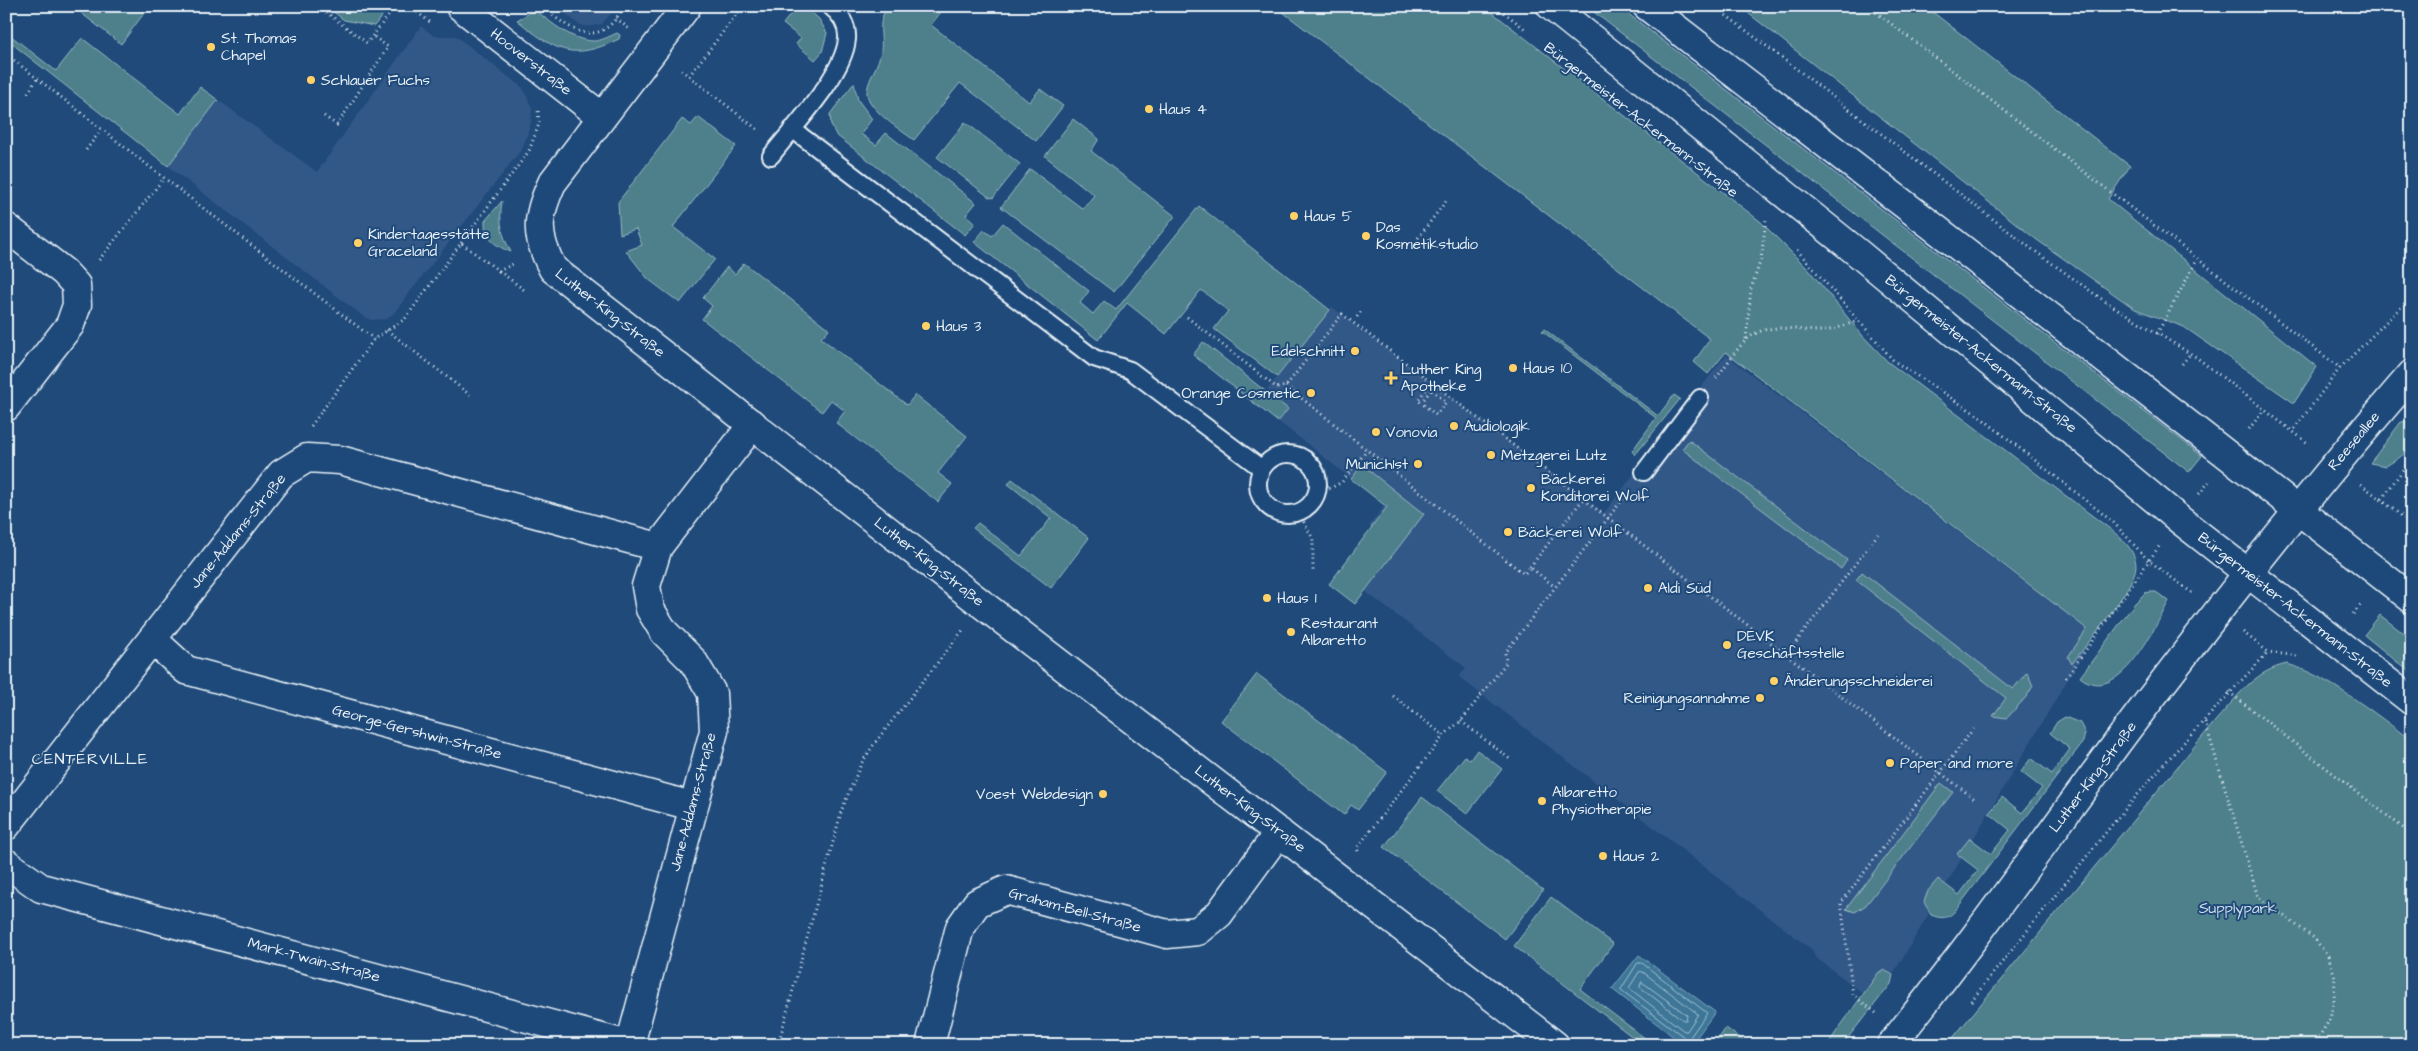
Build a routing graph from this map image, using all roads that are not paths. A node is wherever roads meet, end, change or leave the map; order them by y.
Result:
1 (460, 6) edge
2 (686, 6) edge
3 (1551, 6) edge
4 (1647, 6) edge
5 (835, 8) edge
6 (602, 117) junction
7 (792, 129) junction
8 (775, 151) road end
9 (6, 227) edge
10 (2412, 374) edge
11 (1700, 398) road end
12 (6, 407) edge
13 (753, 424) junction
14 (1262, 469) junction
15 (1644, 472) road end
16 (2298, 511) junction
17 (658, 547) junction
18 (2248, 574) junction
19 (2412, 599) edge
20 (152, 639) junction
21 (2412, 701) edge
22 (692, 806) junction
23 (6, 826) edge
24 (1279, 832) junction
25 (6, 863) edge
26 (1896, 1039) edge
27 (629, 1045) edge
28 (930, 1045) edge
29 (1555, 1045) edge

1 - 6 street, Hooverstraße
2 - 6 street, Luther-King-Straße
3 - 18 street, Bürgermeister-Ackermann-Straße
4 - 16 street
5 - 7 lane
6 - 13 street, Luther-King-Straße
7 - 8 lane
7 - 14 lane
9 - 12 street
10 - 16 street, Reeseallee
11 - 15 lane
13 - 17 street, Jane-Addams-Straße
13 - 24 street, Luther-King-Straße
14 - 14 lane
16 - 18 street, Luther-King-Straße
16 - 19 street
17 - 20 street, Jane-Addams-Straße
17 - 22 street, Jane-Addams-Straße
18 - 21 street, Bürgermeister-Ackermann-Straße
18 - 26 street, Luther-King-Straße
20 - 22 street, George-Gershwin-Straße
20 - 23 street, Jane-Addams-Straße
22 - 27 street, Jane-Addams-Straße
24 - 28 street, Graham-Bell-Straße
24 - 29 street, Luther-King-Straße
25 - 27 street, Mark-Twain-Straße

